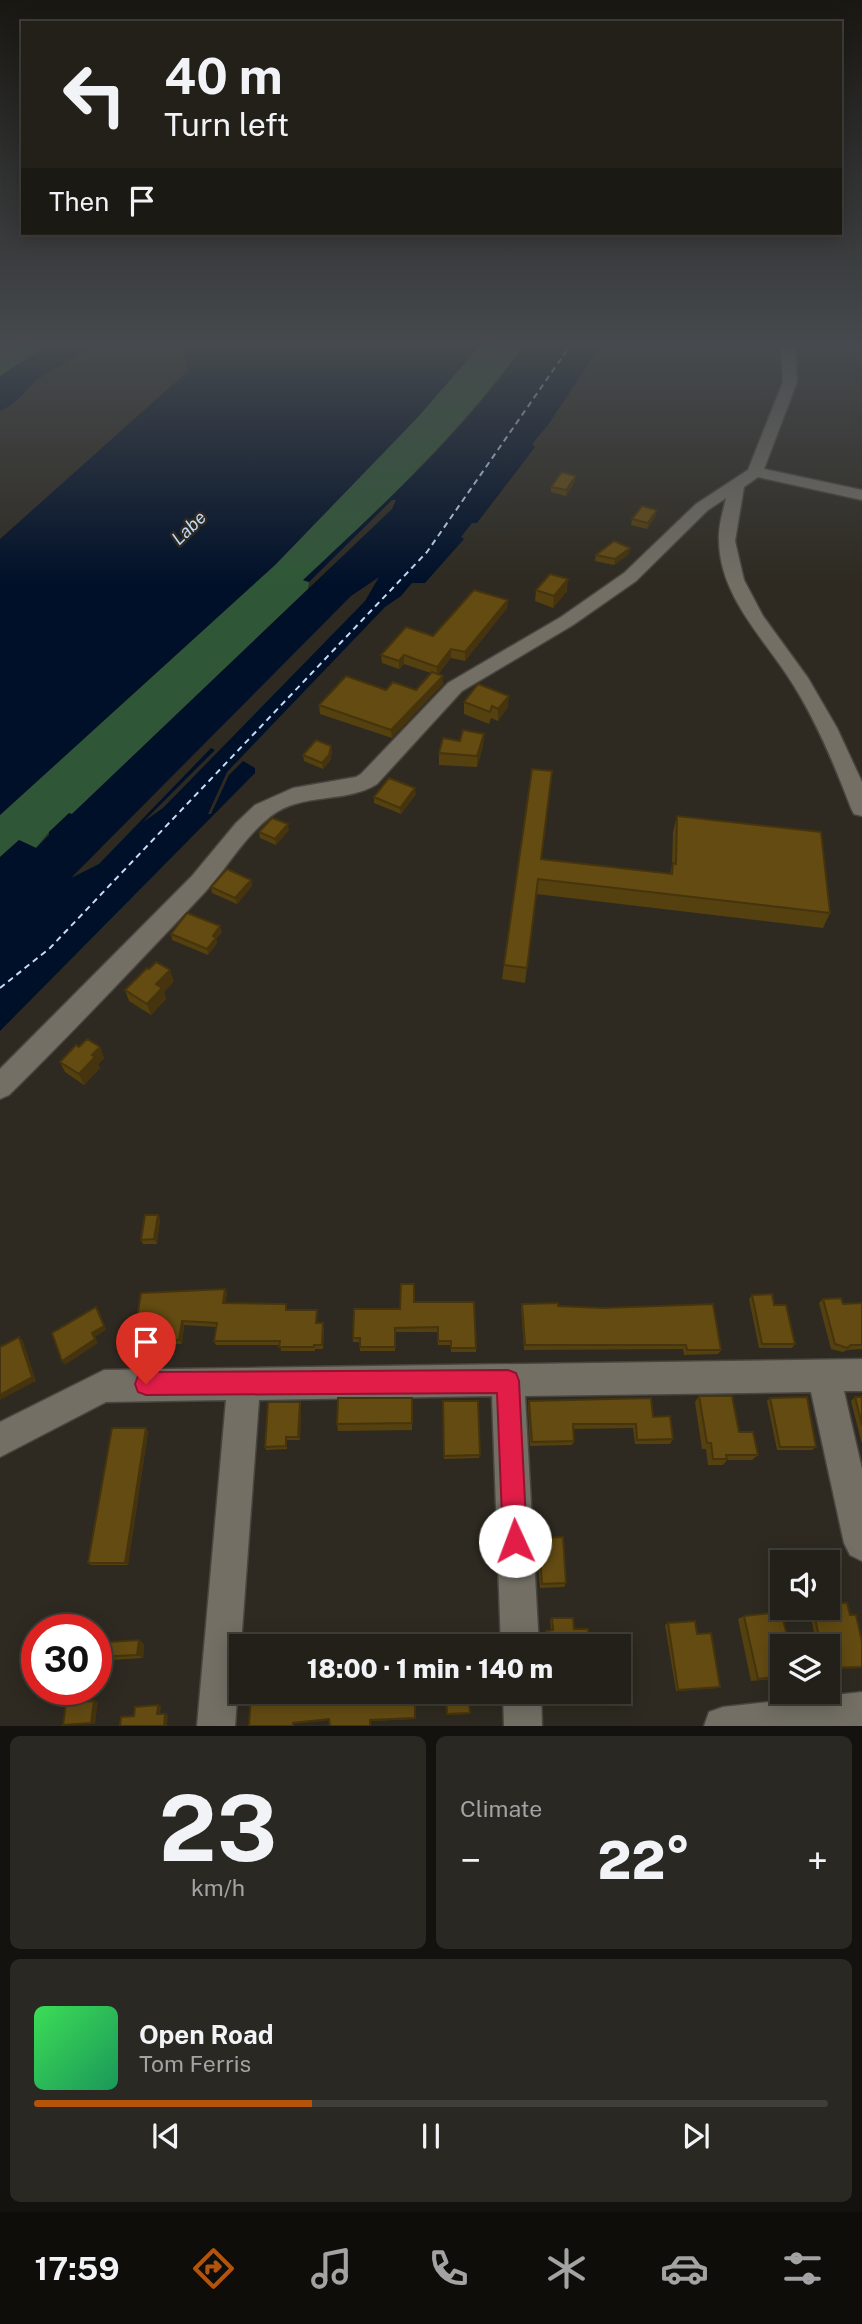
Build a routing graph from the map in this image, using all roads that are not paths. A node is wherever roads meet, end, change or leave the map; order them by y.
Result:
1 (771, 424) edge
2 (745, 478) junction
3 (862, 495) edge
4 (862, 808) edge
5 (0, 1087) edge
6 (862, 1375) edge
7 (824, 1376) junction
8 (508, 1381) junction
9 (244, 1384) junction
10 (0, 1440) edge
11 (862, 1543) edge
12 (519, 1634) edge
13 (522, 1704) edge
14 (862, 1711) edge
15 (216, 1726) edge
16 (523, 1726) edge
17 (723, 1726) edge

1 - 2 street
2 - 3 street
2 - 4 street
2 - 5 street
6 - 7 street
7 - 8 street
7 - 11 street
8 - 9 street
8 - 12 street
9 - 10 street
9 - 15 street
13 - 16 street
14 - 17 street

